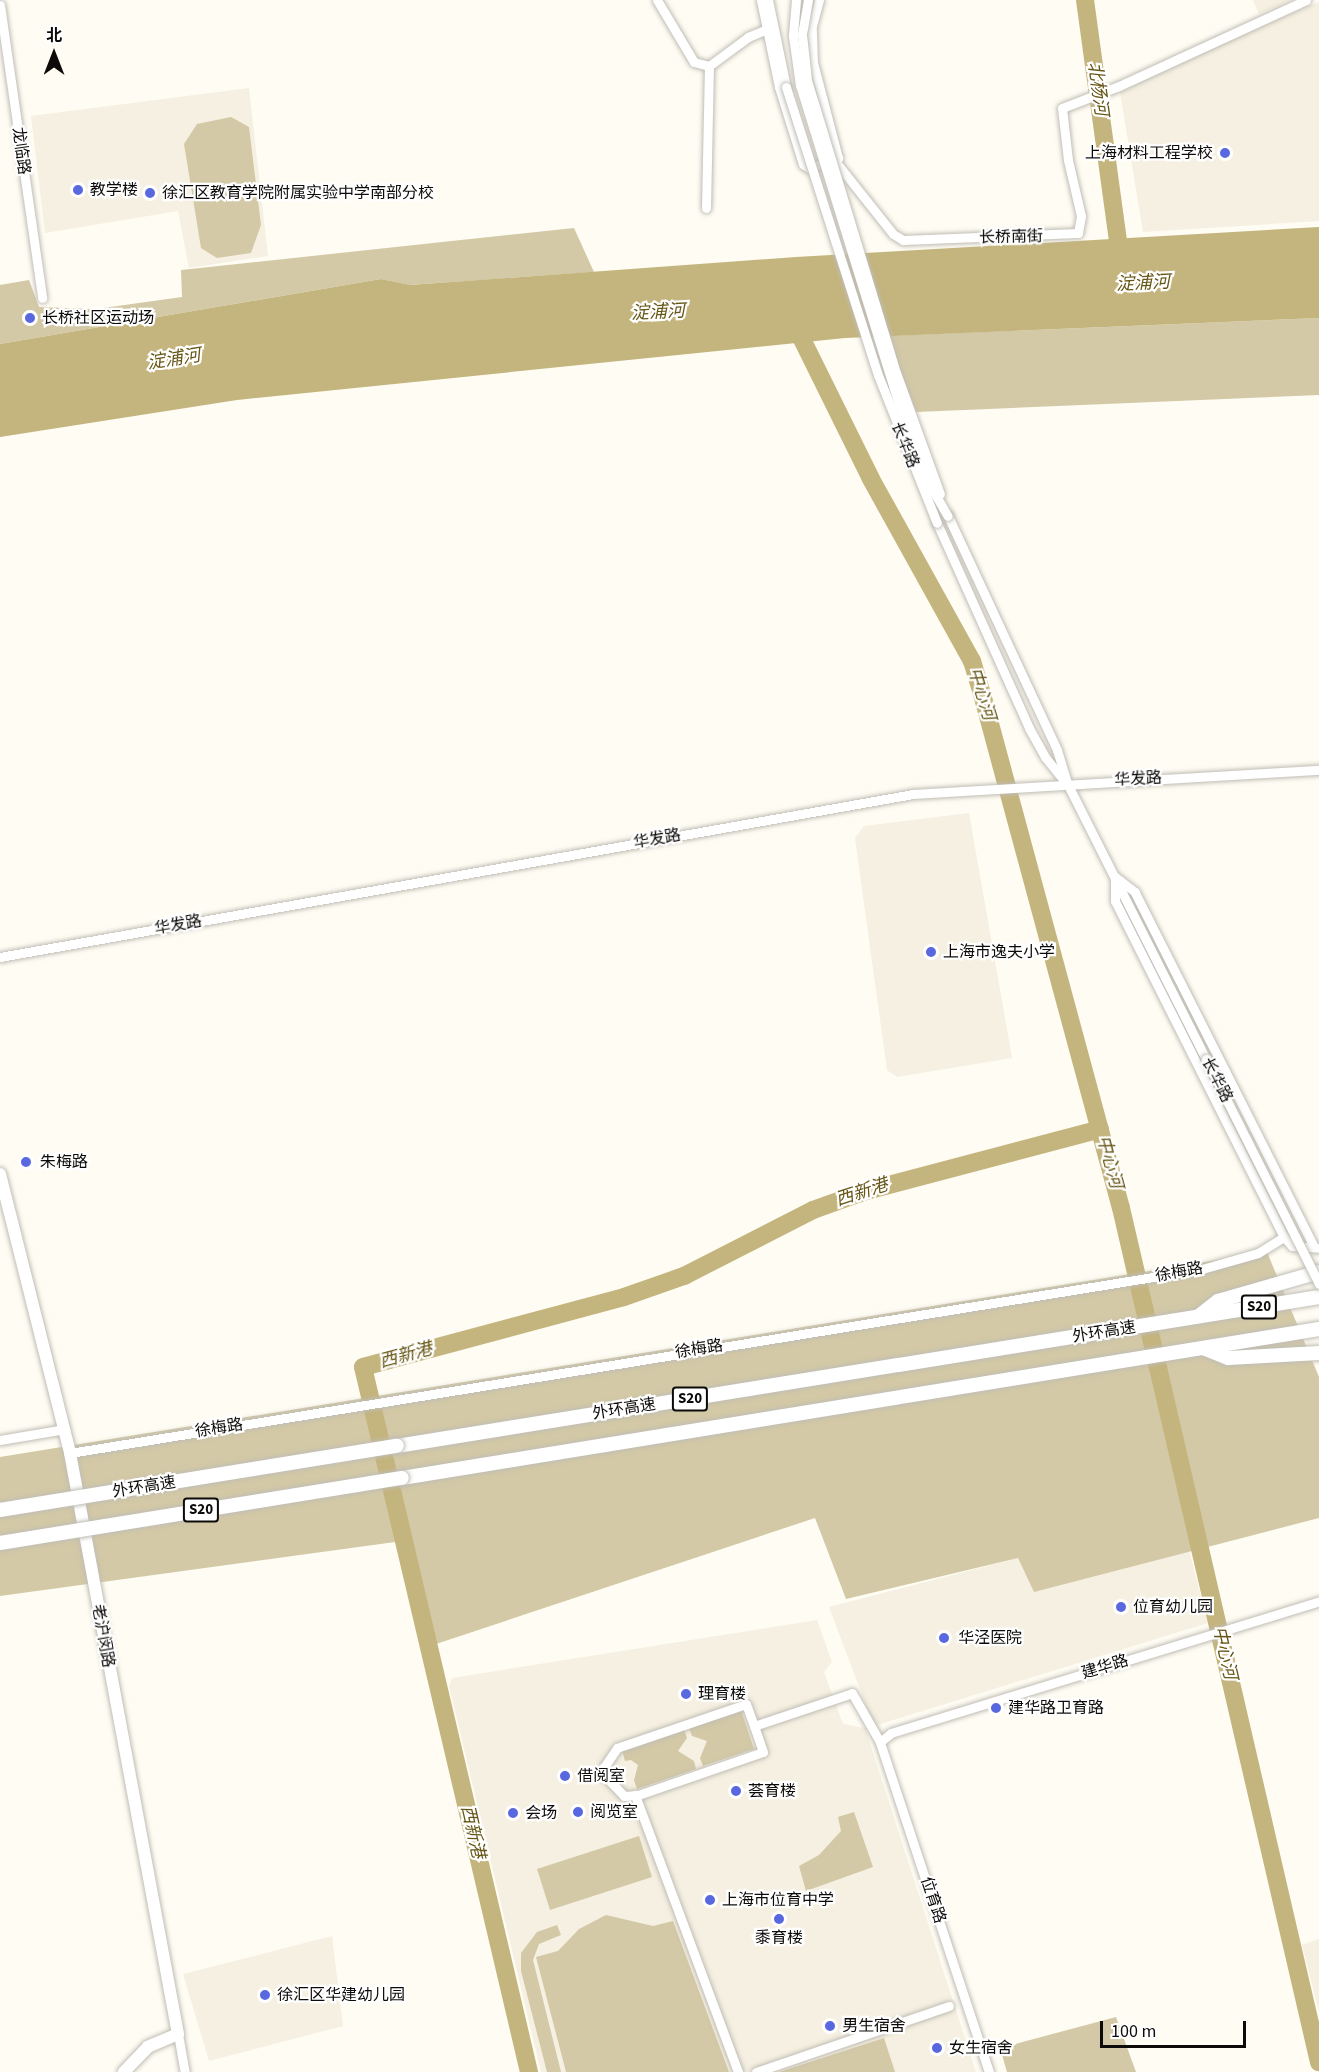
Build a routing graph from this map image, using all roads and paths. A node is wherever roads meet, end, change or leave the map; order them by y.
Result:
1 (657, 0) edge
2 (761, 0) edge
3 (768, 0) edge
4 (796, 0) edge
5 (808, 0) edge
6 (819, 0) edge
7 (1306, 0) edge
8 (0, 5) edge
9 (767, 29) junction
10 (709, 66) junction
11 (835, 161) junction
12 (706, 207) dead end
13 (42, 298) dead end
14 (948, 516) junction
15 (1319, 770) edge
16 (1067, 783) junction
17 (1115, 877) junction
18 (0, 957) edge
19 (0, 1174) edge
20 (1284, 1237) junction
21 (1316, 1247) edge
22 (1319, 1272) edge
23 (1319, 1284) edge
24 (1319, 1297) edge
25 (1199, 1316) junction
26 (1319, 1329) edge
27 (1202, 1348) junction
28 (1319, 1353) edge
29 (65, 1429) junction
30 (0, 1440) edge
31 (70, 1453) junction
32 (0, 1510) edge
33 (0, 1543) edge
34 (1319, 1601) edge
35 (754, 1726) junction
36 (880, 1742) junction
37 (635, 1795) junction
38 (949, 2006) dead end
39 (178, 2034) junction
40 (124, 2072) edge
41 (185, 2072) edge
42 (738, 2072) edge
43 (756, 2072) edge
44 (989, 2072) edge

1 - 10 street
2 - 9 street
3 - 16 street, 长华路, bridge
4 - 14 street, 长华路, bridge
5 - 14 street, 长华路, bridge
6 - 11 street
7 - 11 street, 长桥南街
8 - 13 street, 龙临路
9 - 10 street
9 - 11 street
10 - 12 street
14 - 16 street, 长华路
15 - 16 street, 华发路
16 - 17 street, 长华路
16 - 18 street, 华发路
17 - 20 street, 长华路
17 - 21 street, 长华路
17 - 23 street, 长华路, bridge
19 - 29 main road, 老沪闵路
20 - 21 street
20 - 31 street, 徐梅路
22 - 25 highway
24 - 25 highway, 外环高速 / S20
25 - 32 highway, 外环高速 / S20, bridge
26 - 27 highway, 外环高速 / S20
27 - 28 highway
27 - 33 highway, 外环高速 / S20, bridge
29 - 30 street
29 - 31 main road, 老沪闵路
31 - 39 main road, 老沪闵路
34 - 36 street, 建华路
35 - 36 street, 位育路
35 - 37 street
35 - 37 street
36 - 44 street, 位育路
37 - 42 street
38 - 43 street
39 - 40 main road
39 - 41 street

